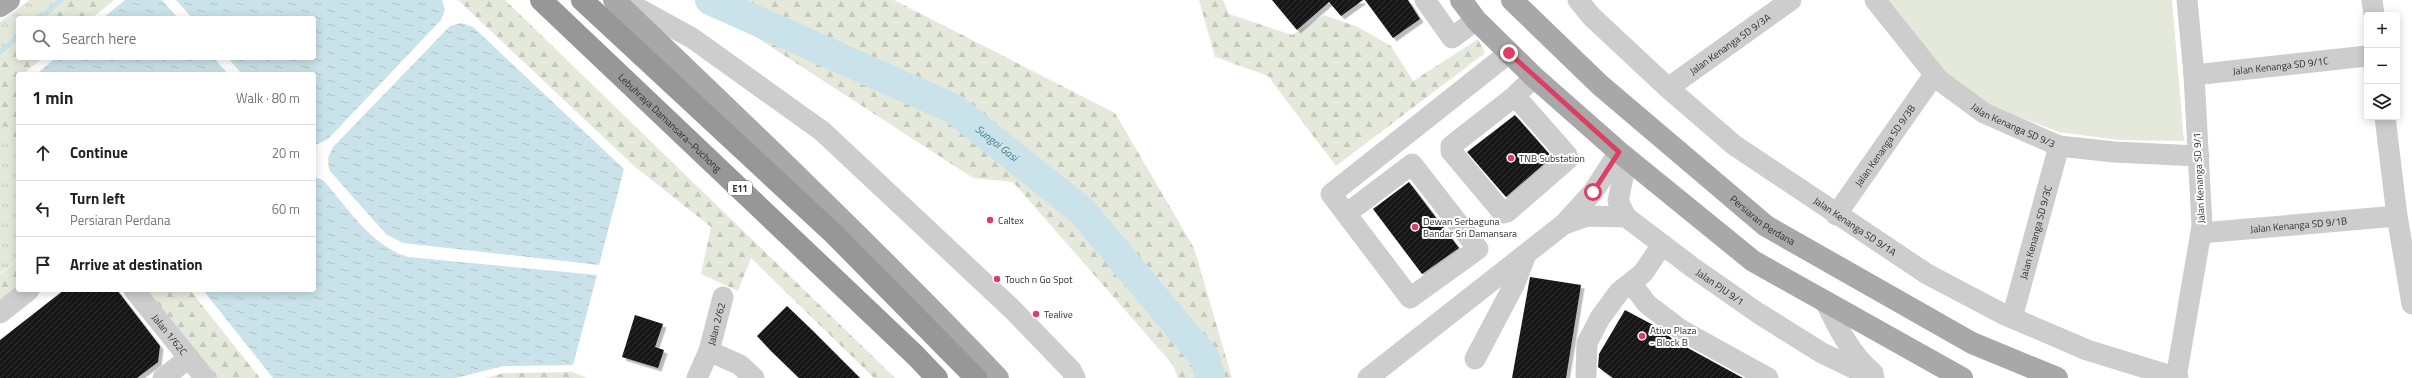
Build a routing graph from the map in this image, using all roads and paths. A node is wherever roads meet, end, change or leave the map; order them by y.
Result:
1 (9, 0) edge
2 (541, 0) edge
3 (582, 0) edge
4 (614, 0) edge
5 (623, 0) edge
6 (1424, 0) edge
7 (1461, 0) edge
8 (1512, 0) edge
9 (1578, 0) edge
10 (1791, 0) edge
11 (1875, 0) edge
12 (2187, 0) edge
13 (2372, 0) edge
14 (0, 6) edge
15 (2374, 12) edge
16 (1476, 20) junction
17 (1509, 53) junction
18 (2364, 56) edge
19 (1934, 75) junction
20 (2194, 75) junction
21 (1534, 77) junction
22 (1668, 88) junction
23 (1515, 96) junction
24 (2386, 120) edge
25 (2059, 146) junction
26 (1623, 155) junction
27 (2198, 156) junction
28 (1346, 214) junction
29 (1836, 215) junction
30 (2397, 216) junction
31 (1626, 217) junction
32 (1564, 224) junction
33 (2201, 233) junction
34 (1662, 245) junction
35 (1526, 254) junction
36 (1509, 268) junction
37 (1631, 283) junction
38 (26, 292) edge
39 (136, 292) edge
40 (723, 297) dead end
41 (1825, 301) junction
42 (2412, 304) edge
43 (0, 313) edge
44 (2012, 318) junction
45 (709, 351) junction
46 (189, 358) junction
47 (1586, 375) dead end
48 (163, 378) edge
49 (205, 378) edge
50 (697, 378) edge
51 (754, 378) edge
52 (937, 378) edge
53 (976, 378) edge
54 (998, 378) edge
55 (1075, 378) edge
56 (1368, 378) edge
57 (1768, 378) edge
58 (1874, 378) edge
59 (1880, 378) edge
60 (1962, 378) edge
61 (2057, 378) edge
62 (2177, 378) edge

1 - 14 main road
2 - 52 highway, Lebuhraya Damansara–Puchong / E11
3 - 53 highway
4 - 54 main road
5 - 55 street
6 - 16 street
7 - 16 main road
8 - 61 main road, Persiaran Perdana
9 - 22 street, Jalan Kenanga SD 9/1A
10 - 22 street, Jalan Kenanga SD 9/3A
11 - 19 street, Jalan Kenanga SD 9/3
12 - 20 street, Jalan Kenanga SD 9/1
13 - 15 street
16 - 17 main road
17 - 21 main road
17 - 28 street
18 - 20 street, Jalan Kenanga SD 9/1C
19 - 25 street, Jalan Kenanga SD 9/3
19 - 29 street, Jalan Kenanga SD 9/3B
20 - 27 street, Jalan Kenanga SD 9/1
21 - 23 street
21 - 26 main road
22 - 29 street, Jalan Kenanga SD 9/1A
23 - 23 street
24 - 30 street
25 - 27 street, Jalan Kenanga SD 9/3
25 - 44 street, Jalan Kenanga SD 9/3C
26 - 31 street, Jalan PJU 9/1
26 - 32 street
26 - 41 main road
27 - 33 street, Jalan Kenanga SD 9/1
28 - 28 street
29 - 44 street, Jalan Kenanga SD 9/1A
30 - 33 street, Jalan Kenanga SD 9/1B
30 - 42 street
31 - 32 street
31 - 34 street, Jalan PJU 9/1
32 - 35 street
33 - 62 street, Jalan Kenanga SD 9/1
34 - 37 street
34 - 58 street, Jalan PJU 9/1
35 - 36 street
35 - 36 street
36 - 56 street
37 - 47 street
37 - 57 street
38 - 43 street
39 - 46 street, Jalan 1/62C
40 - 45 street, Jalan 2/62
41 - 59 street
41 - 60 main road
44 - 62 street, Jalan Kenanga SD 9/1A
45 - 50 street, Jalan 2/62
45 - 51 street, Jalan 2/62
46 - 48 street
46 - 49 street, Jalan 1/62C

